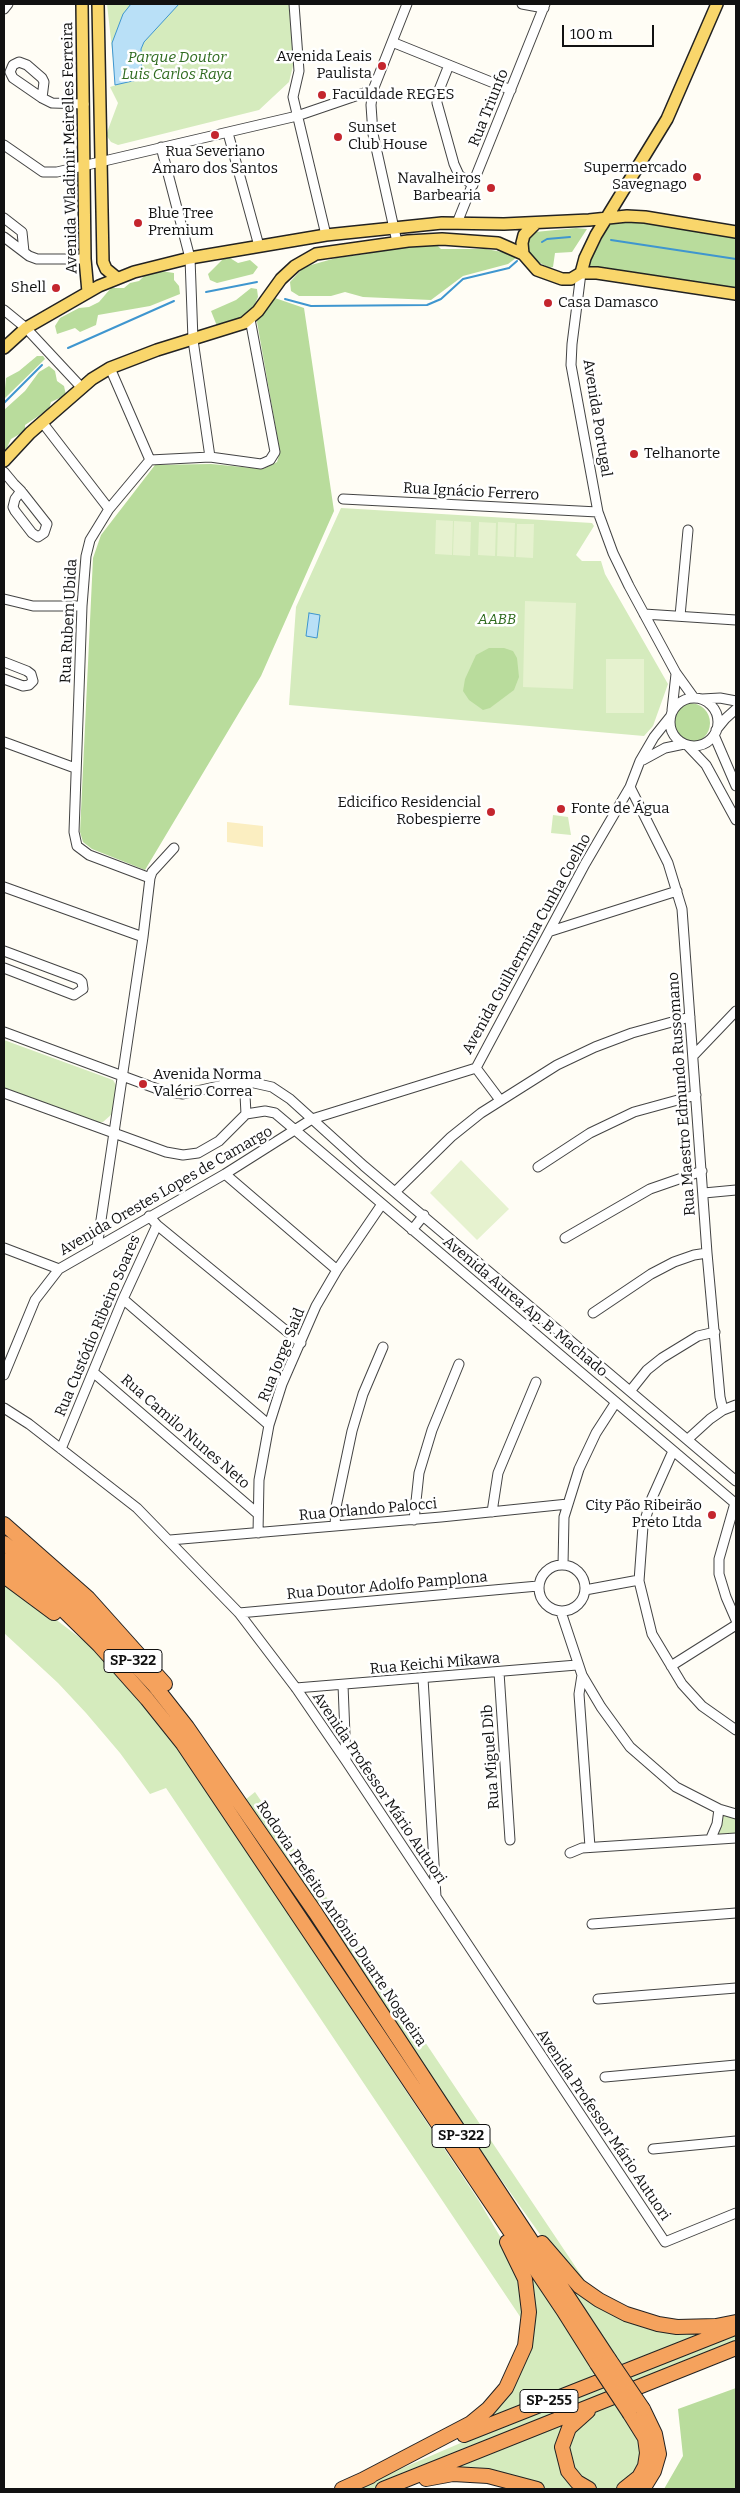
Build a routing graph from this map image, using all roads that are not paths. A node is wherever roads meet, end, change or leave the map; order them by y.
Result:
1 (8, 4) edge
2 (82, 4) edge
3 (98, 4) edge
4 (294, 4) edge
5 (407, 4) edge
6 (522, 4) edge
7 (717, 4) edge
8 (545, 6) edge
9 (4, 9) edge
10 (392, 42) junction
11 (449, 65) junction
12 (374, 90) junction
13 (511, 90) junction
14 (42, 98) dead end
15 (84, 104) junction
16 (297, 116) junction
17 (228, 133) junction
18 (4, 145) edge
19 (162, 147) junction
20 (100, 163) junction
21 (85, 166) junction
22 (473, 185) junction
23 (620, 196) junction
24 (645, 217) junction
25 (4, 218) edge
26 (606, 218) junction
27 (457, 222) junction
28 (536, 223) junction
29 (394, 226) junction
30 (733, 233) edge
31 (326, 235) junction
32 (4, 237) edge
33 (442, 239) junction
34 (397, 242) junction
35 (259, 246) junction
36 (24, 252) junction
37 (523, 254) junction
38 (190, 258) junction
39 (85, 259) junction
40 (581, 273) junction
41 (117, 278) junction
42 (88, 292) junction
43 (736, 294) edge
44 (4, 310) edge
45 (250, 320) junction
46 (26, 328) junction
47 (193, 340) junction
48 (4, 348) edge
49 (110, 368) junction
50 (81, 387) junction
51 (42, 422) junction
52 (210, 457) junction
53 (150, 460) junction
54 (4, 461) edge
55 (4, 472) edge
56 (21, 492) junction
57 (343, 499) dead end
58 (109, 509) junction
59 (598, 512) junction
60 (688, 530) dead end
61 (4, 600) edge
62 (82, 606) junction
63 (644, 614) junction
64 (680, 616) junction
65 (736, 620) edge
66 (4, 662) edge
67 (676, 674) junction
68 (4, 679) edge
69 (697, 699) junction
70 (736, 701) edge
71 (736, 709) edge
72 (671, 715) junction
73 (715, 733) junction
74 (4, 742) edge
75 (685, 744) junction
76 (640, 761) junction
77 (75, 768) junction
78 (736, 786) edge
79 (630, 787) junction
80 (736, 820) edge
81 (174, 848) dead end
82 (150, 878) junction
83 (4, 888) edge
84 (677, 891) junction
85 (553, 927) junction
86 (143, 937) junction
87 (4, 950) edge
88 (4, 968) edge
89 (734, 1015) edge
90 (690, 1017) junction
91 (4, 1032) edge
92 (693, 1056) junction
93 (476, 1068) junction
94 (121, 1075) junction
95 (237, 1082) junction
96 (4, 1093) edge
97 (696, 1095) junction
98 (500, 1100) junction
99 (246, 1114) junction
100 (312, 1119) junction
101 (296, 1131) junction
102 (113, 1134) junction
103 (364, 1166) junction
104 (538, 1166) dead end
105 (702, 1171) junction
106 (225, 1174) junction
107 (353, 1180) junction
108 (736, 1190) edge
109 (396, 1191) junction
110 (704, 1193) junction
111 (382, 1204) junction
112 (424, 1215) junction
113 (149, 1216) junction
114 (157, 1225) junction
115 (412, 1230) junction
116 (565, 1238) dead end
117 (96, 1247) junction
118 (4, 1248) edge
119 (708, 1253) junction
120 (59, 1269) junction
121 (337, 1270) junction
122 (123, 1299) junction
123 (593, 1313) dead end
124 (715, 1332) junction
125 (301, 1343) junction
126 (383, 1347) dead end
127 (579, 1348) junction
128 (568, 1360) junction
129 (459, 1364) dead end
130 (93, 1372) junction
131 (4, 1375) edge
132 (536, 1382) dead end
133 (631, 1390) junction
134 (616, 1402) junction
135 (736, 1405) edge
136 (4, 1408) edge
137 (723, 1410) junction
138 (269, 1424) junction
139 (688, 1439) junction
140 (61, 1448) junction
141 (673, 1451) junction
142 (718, 1466) junction
143 (707, 1479) junction
144 (736, 1481) edge
145 (568, 1504) junction
146 (736, 1504) edge
147 (492, 1512) junction
148 (258, 1514) junction
149 (414, 1520) junction
150 (4, 1524) edge
151 (335, 1526) junction
152 (258, 1533) junction
153 (170, 1540) junction
154 (4, 1543) edge
155 (4, 1560) edge
156 (563, 1565) junction
157 (4, 1576) edge
158 (639, 1580) junction
159 (538, 1586) junction
160 (585, 1590) junction
161 (561, 1612) junction
162 (239, 1613) junction
163 (736, 1620) edge
164 (736, 1625) edge
165 (577, 1665) junction
166 (670, 1666) junction
167 (498, 1672) junction
168 (582, 1675) junction
169 (422, 1678) junction
170 (132, 1681) junction
171 (343, 1685) junction
172 (296, 1688) junction
173 (736, 1730) edge
174 (346, 1761) junction
175 (240, 1800) junction
176 (719, 1809) junction
177 (736, 1814) edge
178 (711, 1838) junction
179 (736, 1838) edge
180 (510, 1840) dead end
181 (590, 1847) junction
182 (570, 1853) dead end
183 (436, 1897) junction
184 (736, 1913) edge
185 (592, 1924) dead end
186 (736, 1988) edge
187 (598, 1999) dead end
188 (414, 2063) junction
189 (736, 2065) edge
190 (605, 2077) dead end
191 (444, 2136) junction
192 (736, 2141) edge
193 (653, 2149) dead end
194 (736, 2213) edge
195 (736, 2322) edge
196 (736, 2327) edge
197 (736, 2348) edge
198 (603, 2361) junction
199 (606, 2399) junction
200 (636, 2412) junction
201 (364, 2480) junction
202 (342, 2489) edge
203 (383, 2489) edge
204 (389, 2489) edge
205 (537, 2489) edge
206 (589, 2489) edge
207 (624, 2489) edge
208 (643, 2489) edge

1 - 9 street
2 - 15 main road, Avenida Wladimir Meirelles Ferreira
3 - 20 main road, Avenida Wladimir Meirelles Ferreira
4 - 16 street
5 - 10 street
6 - 8 street
7 - 23 main road, Avenida Portugal
8 - 13 street, Rua Triunfo
10 - 11 street
10 - 12 street
11 - 13 street
11 - 22 street
12 - 16 street
12 - 29 street
13 - 22 street, Rua Triunfo
14 - 15 street
15 - 21 main road, Avenida Wladimir Meirelles Ferreira
16 - 17 street
16 - 31 street
17 - 19 street
17 - 35 street
18 - 21 street
19 - 20 street
19 - 38 street
20 - 21 street
20 - 41 main road, Avenida Wladimir Meirelles Ferreira
21 - 39 main road, Avenida Wladimir Meirelles Ferreira
22 - 27 street, Rua Triunfo
23 - 24 main road
23 - 26 main road, Avenida Portugal
24 - 26 main road
24 - 30 main road
25 - 36 street
26 - 28 main road
26 - 40 main road, Avenida Portugal
27 - 28 main road
27 - 29 main road
27 - 33 main road
28 - 37 main road
29 - 31 main road
29 - 34 street
31 - 35 main road
32 - 36 street
33 - 34 main road
33 - 37 main road
34 - 45 main road
35 - 38 main road
36 - 39 street
37 - 40 main road
38 - 41 main road
38 - 47 street
39 - 42 main road, Avenida Wladimir Meirelles Ferreira
40 - 43 main road
40 - 59 street, Avenida Portugal
41 - 42 main road
42 - 46 main road
44 - 46 street
45 - 47 main road
45 - 52 street
46 - 48 main road
46 - 50 street
47 - 49 main road
47 - 52 street
49 - 50 main road
49 - 53 street
50 - 51 main road
51 - 54 main road
51 - 58 street
52 - 53 street
53 - 58 street, Rua Rubem Ubida
55 - 56 street
56 - 56 street
57 - 59 street, Rua Ignácio Ferrero
58 - 62 street, Rua Rubem Ubida
59 - 63 street, Avenida Portugal
60 - 64 street
61 - 62 street
62 - 77 street, Rua Rubem Ubida
63 - 64 street
63 - 67 street, Avenida Portugal
64 - 65 street
66 - 68 street
67 - 69 street, Avenida Portugal
67 - 72 street
69 - 70 street
69 - 72 street
69 - 73 street
71 - 73 street
72 - 75 street
72 - 76 street, Avenida Guilhermina Cunha Coelho
73 - 75 street
73 - 78 street
74 - 77 street
75 - 76 street
75 - 80 street
76 - 79 street, Avenida Guilhermina Cunha Coelho
77 - 82 street, Rua Rubem Ubida
79 - 84 street, Rua Maestro Edmundo Russomano
79 - 85 street, Avenida Guilhermina Cunha Coelho
81 - 82 street
82 - 86 street
83 - 86 street
84 - 85 street
84 - 90 street, Rua Maestro Edmundo Russomano
85 - 93 street, Avenida Guilhermina Cunha Coelho
86 - 94 street
87 - 88 street
89 - 92 street
90 - 92 street, Rua Maestro Edmundo Russomano
90 - 98 street
91 - 94 street
92 - 97 street, Rua Maestro Edmundo Russomano
93 - 98 street
93 - 100 street, Avenida Guilhermina Cunha Coelho
94 - 95 street
94 - 102 street
95 - 99 street
95 - 100 street
96 - 102 street
97 - 104 street
97 - 105 street, Rua Maestro Edmundo Russomano
98 - 109 street
99 - 101 street
99 - 102 street
100 - 101 street, Avenida Orestes Lopes de Camargo
100 - 103 street, Avenida Aurea Ap. B. Machado
101 - 106 street, Avenida Orestes Lopes de Camargo
101 - 107 street, Avenida Aurea Ap. B. Machado
102 - 117 street
103 - 107 street
103 - 109 street, Avenida Aurea Ap. B. Machado
105 - 110 street, Rua Maestro Edmundo Russomano
105 - 116 street
106 - 113 street, Avenida Orestes Lopes de Camargo
106 - 121 street
107 - 111 street, Avenida Aurea Ap. B. Machado
108 - 110 street
109 - 112 street, Avenida Aurea Ap. B. Machado
110 - 119 street, Rua Maestro Edmundo Russomano
111 - 115 street, Avenida Aurea Ap. B. Machado
111 - 121 street, Rua Jorge Said
112 - 115 street
112 - 127 street, Avenida Aurea Ap. B. Machado
113 - 114 street, Rua Custódio Ribeiro Soares
113 - 117 street, Avenida Orestes Lopes de Camargo
114 - 122 street, Rua Custódio Ribeiro Soares
114 - 125 street
115 - 128 street, Avenida Aurea Ap. B. Machado
117 - 120 street, Avenida Orestes Lopes de Camargo
118 - 120 street
119 - 123 street
119 - 124 street, Rua Maestro Edmundo Russomano
120 - 131 street, Avenida Orestes Lopes de Camargo
121 - 125 street, Rua Jorge Said
122 - 130 street, Rua Custódio Ribeiro Soares
122 - 138 street
124 - 133 street
124 - 137 street, Rua Maestro Edmundo Russomano
125 - 138 street, Rua Jorge Said
126 - 151 street
127 - 128 street
127 - 133 street, Avenida Aurea Ap. B. Machado
128 - 134 street, Avenida Aurea Ap. B. Machado
129 - 149 street
130 - 140 street, Rua Custódio Ribeiro Soares
130 - 148 street, Rua Camilo Nunes Neto
132 - 147 street
133 - 139 street, Avenida Aurea Ap. B. Machado
134 - 141 street, Avenida Aurea Ap. B. Machado
134 - 145 street
135 - 137 street
136 - 140 street, Avenida Professor Mário Autuori
137 - 139 street
138 - 148 street, Rua Jorge Said
139 - 142 street, Avenida Aurea Ap. B. Machado
140 - 153 street, Avenida Professor Mário Autuori
141 - 143 street, Avenida Aurea Ap. B. Machado
141 - 158 street
142 - 143 street
142 - 144 street, Avenida Aurea Ap. B. Machado
143 - 146 street, Avenida Aurea Ap. B. Machado
145 - 147 street, Rua Orlando Palocci
145 - 156 street
146 - 163 street
147 - 149 street, Rua Orlando Palocci
148 - 152 street, Rua Jorge Said
149 - 151 street, Rua Orlando Palocci
150 - 175 highway
151 - 152 street, Rua Orlando Palocci
152 - 153 street, Rua Orlando Palocci
153 - 162 street, Avenida Professor Mário Autuori
154 - 175 highway, Rodovia Prefeito Antônio Duarte Nogueira / SP-322
155 - 170 highway, Rodovia Prefeito Antônio Duarte Nogueira / SP-322
156 - 159 street
156 - 160 street
157 - 170 highway
158 - 160 street
158 - 166 street
159 - 161 street
159 - 162 street, Rua Doutor Adolfo Pamplona
160 - 161 street
161 - 165 street
162 - 172 street, Avenida Professor Mário Autuori
164 - 166 street
165 - 167 street, Rua Keichi Mikawa
165 - 168 street
166 - 173 street
167 - 169 street, Rua Keichi Mikawa
167 - 180 street, Rua Miguel Dib
168 - 176 street
168 - 181 street
169 - 171 street, Rua Keichi Mikawa
169 - 183 street
170 - 191 highway, Rodovia Prefeito Antônio Duarte Nogueira / SP-322
171 - 172 street, Rua Keichi Mikawa
171 - 174 street
172 - 174 street, Avenida Professor Mário Autuori
174 - 183 street, Avenida Professor Mário Autuori
175 - 188 highway, Rodovia Prefeito Antônio Duarte Nogueira / SP-322
176 - 177 street
176 - 178 street
178 - 179 street
178 - 181 street
181 - 182 street
183 - 194 street, Avenida Professor Mário Autuori
184 - 185 street
186 - 187 street
188 - 195 highway
188 - 198 highway, Rodovia Prefeito Antônio Duarte Nogueira / SP-322
189 - 190 street
191 - 198 highway, Rodovia Prefeito Antônio Duarte Nogueira / SP-322
191 - 201 highway
192 - 193 street
196 - 201 highway, SP-255
197 - 199 highway, SP-255
198 - 200 highway, bridge
199 - 203 highway, SP-255
199 - 206 highway
200 - 207 highway
200 - 208 highway
201 - 202 highway, SP-255
204 - 205 highway

